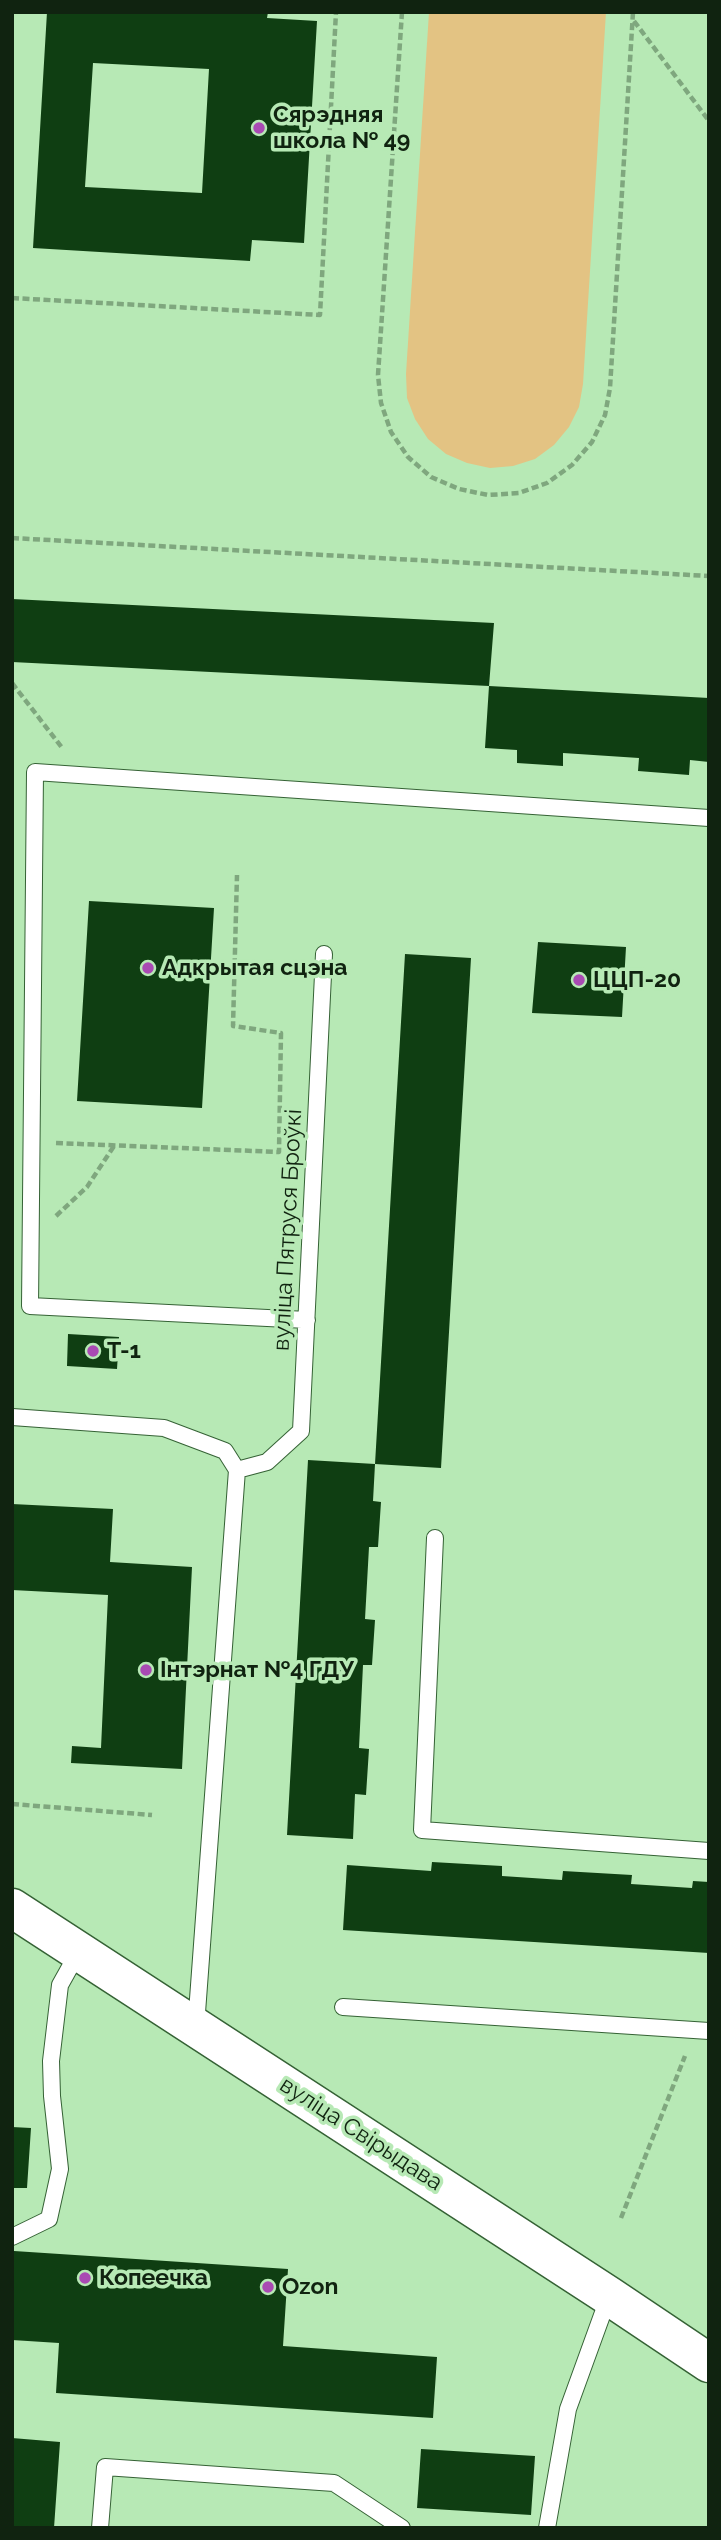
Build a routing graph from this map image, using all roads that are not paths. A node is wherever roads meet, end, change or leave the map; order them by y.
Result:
1 (709, 818) edge
2 (324, 954) dead end
3 (307, 1320) junction
4 (12, 1418) edge
5 (237, 1470) junction
6 (435, 1538) dead end
7 (709, 1851) edge
8 (12, 1908) edge
9 (79, 1951) junction
10 (343, 2007) dead end
11 (196, 2026) junction
12 (709, 2031) edge
13 (12, 2237) edge
14 (608, 2296) junction
15 (709, 2363) edge
16 (100, 2528) edge
17 (402, 2528) edge
18 (547, 2528) edge

1 - 3 lane
2 - 3 lane, вуліца Пятруся Броўкі
3 - 5 lane, вуліца Пятруся Броўкі
4 - 5 lane
5 - 11 lane
6 - 7 lane
8 - 9 main road, вуліца Свірыдава
9 - 11 main road, вуліца Свірыдава
9 - 13 lane
10 - 12 lane
11 - 14 main road, вуліца Свірыдава
14 - 15 main road, вуліца Свірыдава
14 - 18 lane
16 - 17 lane

